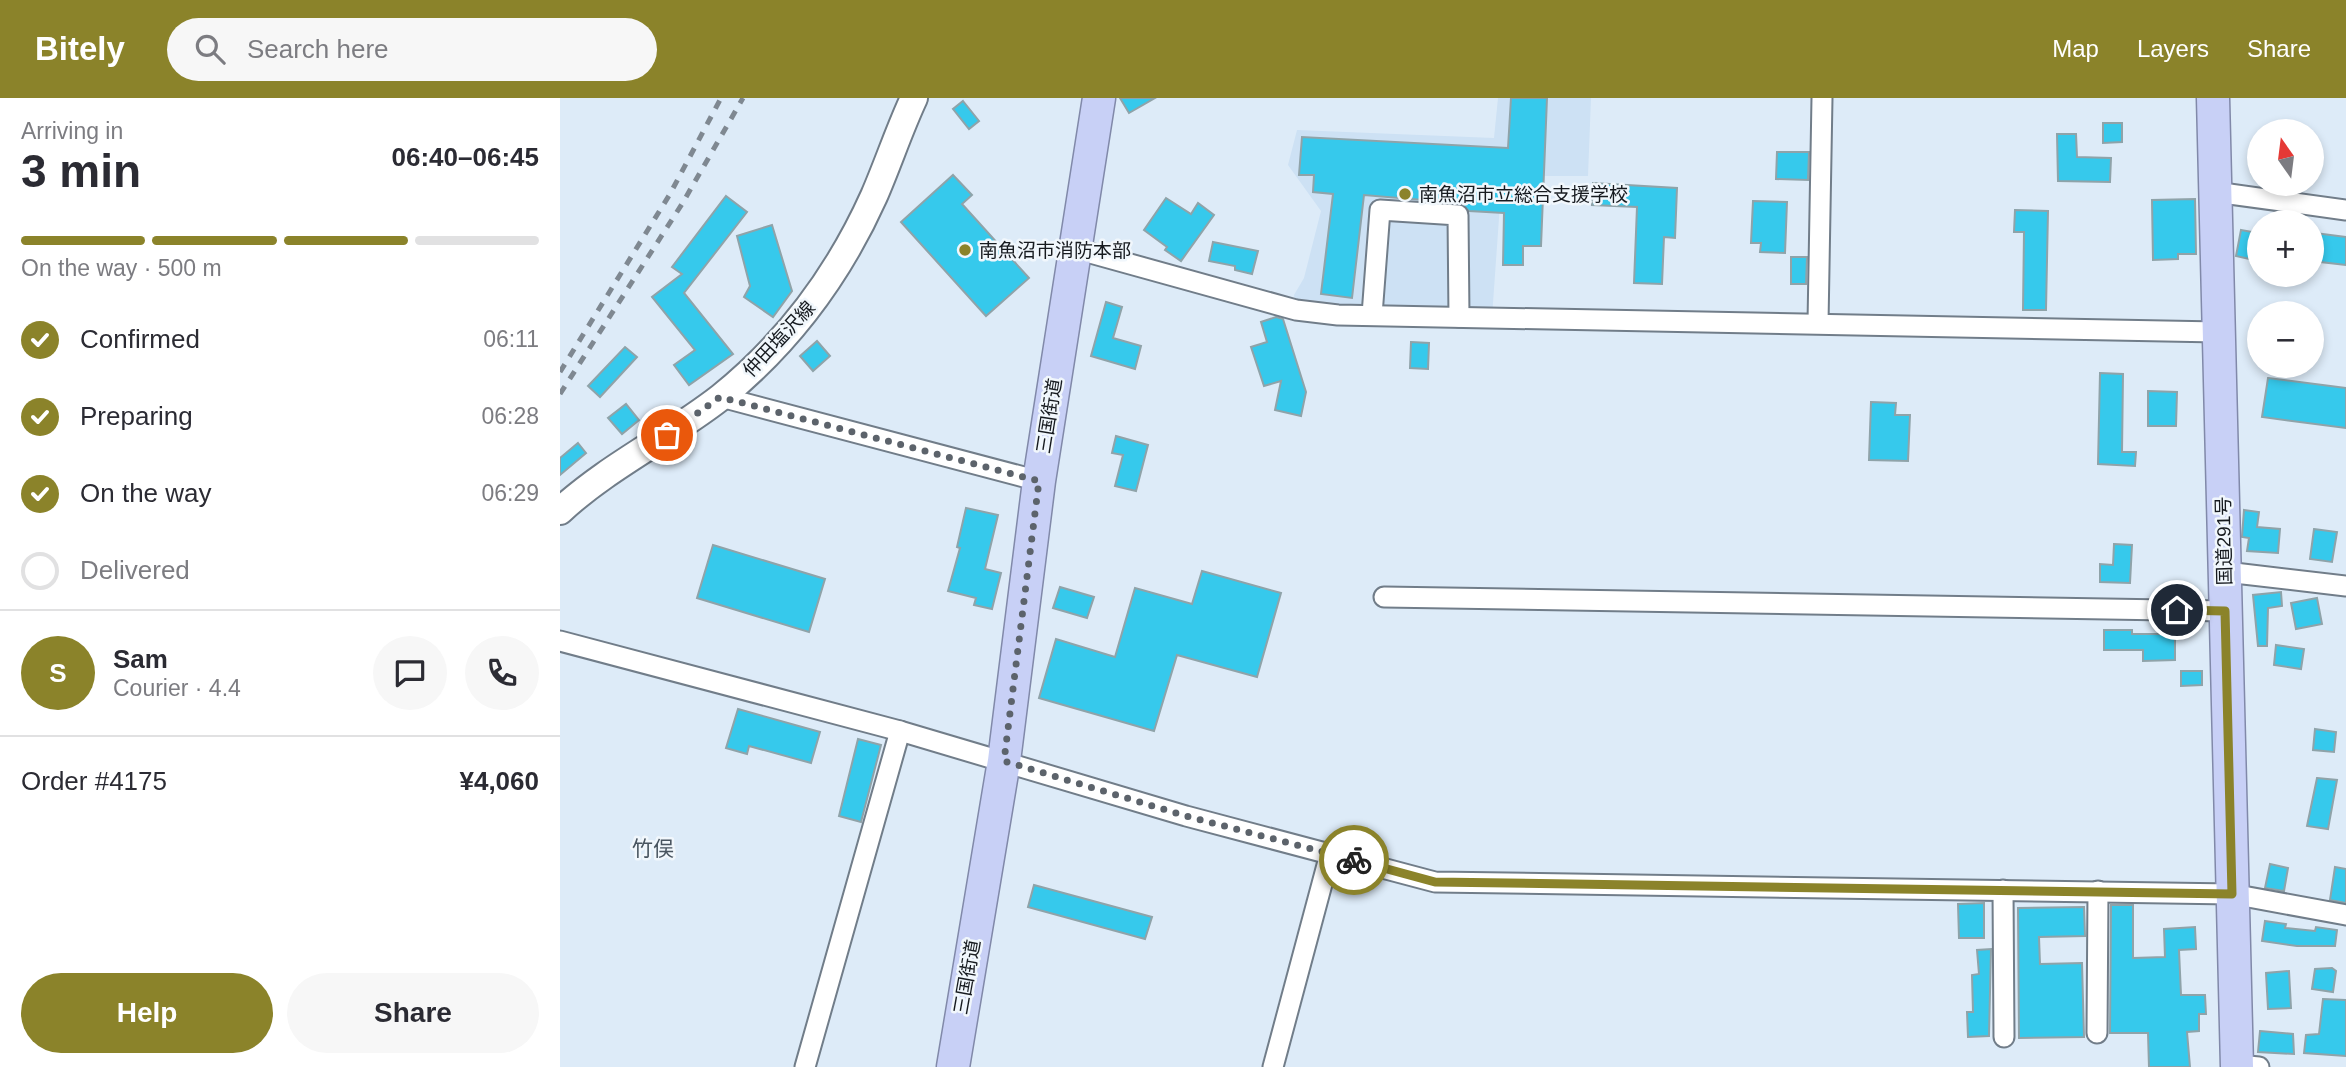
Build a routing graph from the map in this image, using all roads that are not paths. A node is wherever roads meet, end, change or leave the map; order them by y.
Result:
1 (914, 98) edge
2 (1099, 98) edge
3 (1822, 98) edge
4 (2213, 98) edge
5 (2215, 192) junction
6 (2346, 210) edge
7 (1076, 249) junction
8 (1372, 315) junction
9 (1459, 317) junction
10 (1818, 323) junction
11 (2218, 332) junction
12 (720, 397) junction
13 (1039, 481) junction
14 (560, 511) edge
15 (2225, 572) junction
16 (2346, 586) edge
17 (1384, 597) dead end
18 (2225, 611) junction
19 (560, 641) edge
20 (900, 731) junction
21 (1004, 761) junction
22 (1330, 854) junction
23 (2003, 890) junction
24 (2098, 891) junction
25 (2232, 894) junction
26 (2346, 915) edge
27 (2097, 1033) dead end
28 (2004, 1037) dead end
29 (2245, 1066) edge
30 (805, 1067) edge
31 (953, 1067) edge
32 (1273, 1067) edge

1 - 12 main road, 仲田塩沢線
2 - 7 highway, 三国街道
3 - 10 street
4 - 5 highway, 国道291号
5 - 6 street
5 - 11 highway, 国道291号
7 - 8 street
7 - 13 highway, 三国街道
8 - 9 street
8 - 9 street
9 - 10 street
10 - 11 street
11 - 15 highway, 国道291号
12 - 13 street
12 - 14 main road, 仲田塩沢線
13 - 21 highway, 三国街道
15 - 16 street
15 - 18 highway, 国道291号
17 - 18 street
18 - 25 highway, 国道291号
19 - 20 street
20 - 21 street
20 - 30 street
21 - 22 street
21 - 31 highway, 三国街道
22 - 23 street
22 - 32 street
23 - 24 street
23 - 28 street
24 - 25 street
24 - 27 street
25 - 26 street
25 - 29 highway, 国道291号

